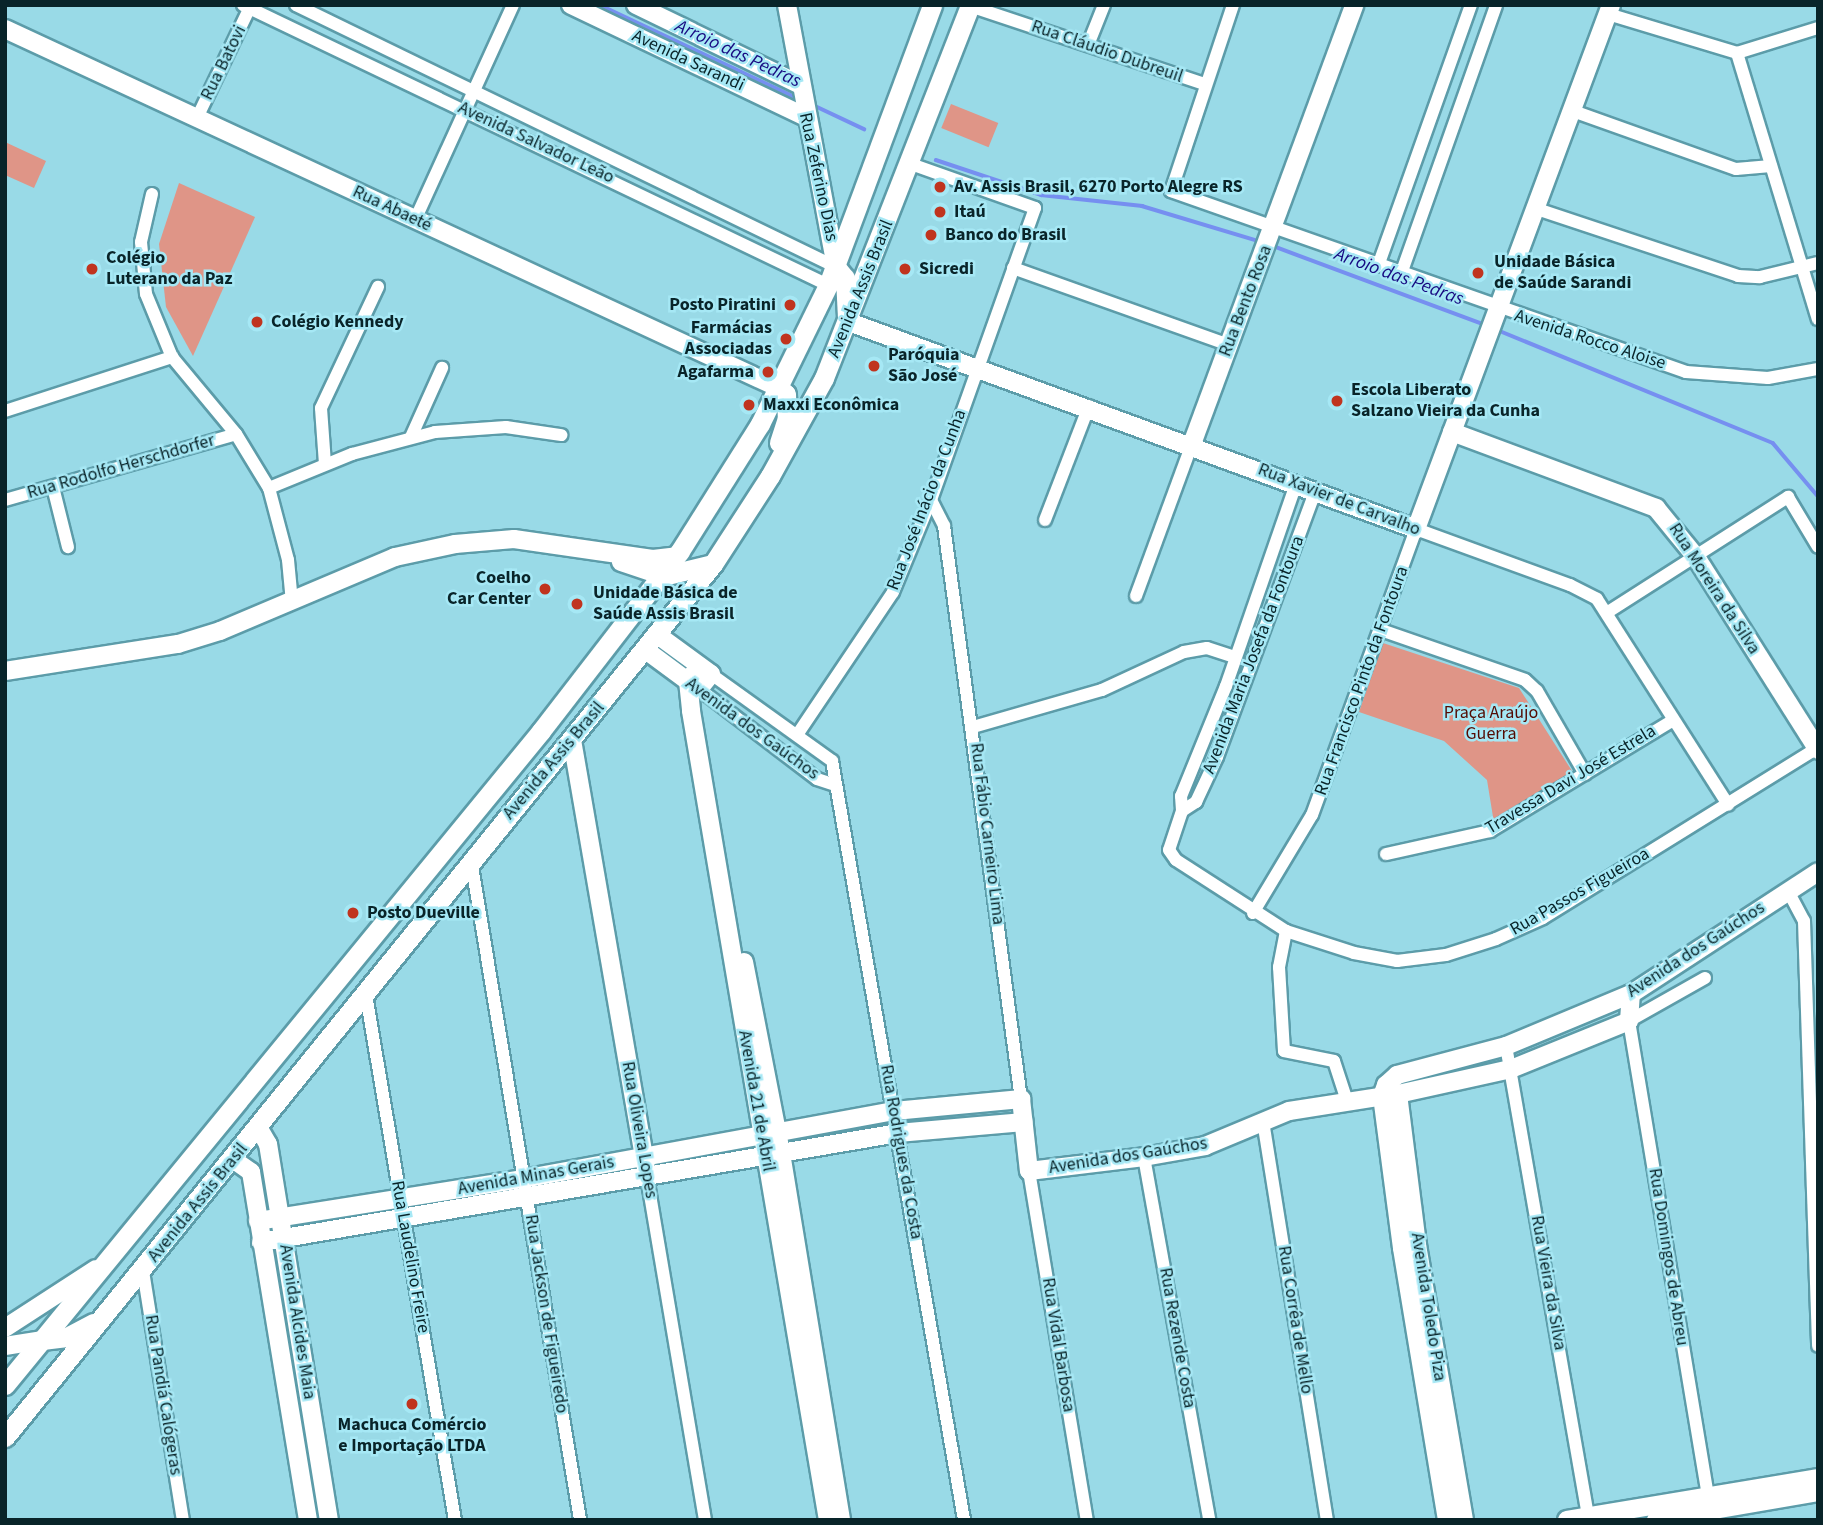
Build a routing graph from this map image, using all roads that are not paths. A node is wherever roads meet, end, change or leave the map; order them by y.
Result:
1 (296, 5) edge
2 (513, 5) edge
3 (571, 5) edge
4 (636, 5) edge
5 (787, 5) edge
6 (932, 5) edge
7 (1104, 5) edge
8 (1233, 5) edge
9 (1354, 5) edge
10 (1471, 5) edge
11 (1496, 5) edge
12 (248, 6) edge
13 (970, 6) edge
14 (655, 10) edge
15 (1609, 10) edge
16 (1818, 28) edge
17 (5, 29) edge
18 (1088, 45) junction
19 (1737, 52) junction
20 (1204, 84) junction
21 (475, 90) junction
22 (803, 100) junction
23 (466, 110) junction
24 (1573, 111) junction
25 (196, 120) junction
26 (911, 164) junction
27 (1772, 166) junction
28 (672, 186) junction
29 (152, 194) dead end
30 (664, 204) junction
31 (1537, 209) junction
32 (415, 220) junction
33 (1273, 230) junction
34 (1818, 263) edge
35 (1378, 266) junction
36 (836, 267) junction
37 (1013, 268) junction
38 (1802, 268) junction
39 (1401, 274) junction
40 (828, 285) junction
41 (378, 287) dead end
42 (1497, 311) junction
43 (1818, 319) edge
44 (849, 322) junction
45 (1229, 345) junction
46 (172, 357) junction
47 (977, 367) junction
48 (442, 368) dead end
49 (1818, 369) edge
50 (779, 388) junction
51 (1089, 407) junction
52 (5, 411) edge
53 (1452, 432) junction
54 (236, 434) junction
55 (561, 435) dead end
56 (411, 437) junction
57 (1192, 444) junction
58 (325, 464) junction
59 (770, 477) junction
60 (1296, 484) junction
61 (53, 486) junction
62 (269, 488) junction
63 (1315, 492) junction
64 (5, 500) edge
65 (931, 500) junction
66 (1045, 520) dead end
67 (1416, 529) junction
68 (567, 545) junction
69 (68, 547) dead end
70 (1818, 547) edge
71 (677, 556) junction
72 (1696, 557) junction
73 (713, 564) junction
74 (663, 576) junction
75 (1136, 596) dead end
76 (292, 602) junction
77 (1608, 612) junction
78 (1381, 630) junction
79 (653, 643) junction
80 (1235, 657) junction
81 (705, 670) junction
82 (5, 671) edge
83 (580, 682) junction
84 (693, 685) junction
85 (1226, 685) junction
86 (1243, 692) junction
87 (1673, 720) junction
88 (973, 727) junction
89 (797, 735) junction
90 (572, 740) junction
91 (1817, 749) edge
92 (1201, 751) junction
93 (1217, 757) junction
94 (1585, 774) junction
95 (836, 785) junction
96 (1728, 805) junction
97 (1182, 811) junction
98 (1386, 854) dead end
99 (471, 860) junction
100 (1176, 860) joint
101 (1818, 872) edge
102 (1788, 891) junction
103 (1253, 913) junction
104 (1286, 931) junction
105 (1705, 978) dead end
106 (1631, 994) junction
107 (366, 995) junction
108 (1629, 1021) junction
109 (1506, 1046) junction
110 (1511, 1069) junction
111 (1390, 1095) junction
112 (1021, 1099) junction
113 (1347, 1101) junction
114 (894, 1111) junction
115 (1814, 1117) edge
116 (1263, 1121) junction
117 (1024, 1122) junction
118 (221, 1124) junction
119 (258, 1127) junction
120 (898, 1133) junction
121 (769, 1135) junction
122 (773, 1155) junction
123 (1144, 1157) junction
124 (644, 1158) junction
125 (234, 1160) junction
126 (1029, 1171) junction
127 (647, 1177) junction
128 (523, 1179) junction
129 (399, 1199) junction
130 (527, 1199) junction
131 (279, 1218) junction
132 (404, 1220) junction
133 (258, 1221) junction
134 (283, 1239) junction
135 (261, 1242) junction
136 (107, 1262) junction
137 (143, 1271) junction
138 (102, 1318) junction
139 (5, 1328) edge
140 (42, 1340) junction
141 (5, 1346) edge
142 (1818, 1346) edge
143 (5, 1385) edge
144 (1434, 1392) junction
145 (814, 1404) junction
146 (5, 1437) edge
147 (1818, 1478) edge
148 (1818, 1492) edge
149 (1710, 1509) edge
150 (1588, 1518) edge
151 (183, 1520) edge
152 (308, 1520) edge
153 (329, 1520) edge
154 (456, 1520) edge
155 (580, 1520) edge
156 (705, 1520) edge
157 (828, 1520) edge
158 (841, 1520) edge
159 (964, 1520) edge
160 (1087, 1520) edge
161 (1209, 1520) edge
162 (1327, 1520) edge
163 (1447, 1520) edge
164 (1464, 1520) edge
165 (1567, 1520) edge
166 (1656, 1520) edge

1 - 21 street, Avenida Salvador Leão
2 - 21 street
3 - 22 street, Avenida Sarandi
4 - 14 street, Avenida Sarandi
5 - 22 street, Rua Zeferino Dias
6 - 36 main road, Avenida Assis Brasil
7 - 18 street
8 - 20 street
9 - 33 street, Rua Bento Rosa
10 - 35 street
11 - 39 street
12 - 23 street, Avenida Salvador Leão
12 - 25 street, Rua Batovi
13 - 18 street, Rua Cláudio Dubreuil
13 - 26 main road, Avenida Assis Brasil
14 - 22 street, Avenida Sarandi
15 - 19 street
15 - 24 street, Rua Francisco Pinto da Fontoura
16 - 19 street
17 - 25 street, Rua Abaeté
18 - 20 street, Rua Cláudio Dubreuil
19 - 27 street
20 - 33 street, Avenida Rocco Aloise
21 - 23 street
21 - 28 street, Avenida Salvador Leão
22 - 36 street, Rua Zeferino Dias
23 - 30 street, Avenida Salvador Leão
23 - 32 street
24 - 27 street
24 - 31 street, Rua Francisco Pinto da Fontoura
25 - 32 street, Rua Abaeté
26 - 37 street, Rua José Inácio da Cunha
26 - 44 main road, Avenida Assis Brasil
27 - 38 street
28 - 30 street
28 - 36 street, Avenida Salvador Leão
29 - 46 street
30 - 40 street, Avenida Salvador Leão
31 - 38 street
31 - 42 street, Rua Francisco Pinto da Fontoura
32 - 50 street, Rua Abaeté
33 - 35 street, Avenida Rocco Aloise
33 - 45 street, Rua Bento Rosa
34 - 38 street
35 - 39 street, Avenida Rocco Aloise
36 - 40 main road, Avenida Assis Brasil
36 - 44 main road
37 - 45 street
37 - 47 street, Rua José Inácio da Cunha
38 - 43 street
39 - 42 street, Avenida Rocco Aloise
40 - 50 main road, Avenida Assis Brasil
41 - 58 street
42 - 49 street, Avenida Rocco Aloise
42 - 53 street, Rua Francisco Pinto da Fontoura
44 - 47 street, Rua Xavier de Carvalho
44 - 59 main road, Avenida Assis Brasil
45 - 57 street, Rua Bento Rosa
46 - 52 street
46 - 54 street
47 - 51 street, Rua Xavier de Carvalho
47 - 65 street, Rua José Inácio da Cunha
48 - 56 street
50 - 59 main road
50 - 71 main road, Avenida Assis Brasil
51 - 57 street, Rua Xavier de Carvalho
51 - 66 street
53 - 67 street, Rua Francisco Pinto da Fontoura
53 - 72 street, Rua Moreira da Silva
54 - 61 street, Rua Rodolfo Herschdorfer
54 - 62 street
55 - 56 street
56 - 58 street
57 - 60 street, Rua Xavier de Carvalho
57 - 75 street, Rua Bento Rosa
58 - 62 street
59 - 73 main road, Avenida Assis Brasil
60 - 63 street, Rua Xavier de Carvalho
60 - 80 street, Avenida Maria Josefa da Fontoura
61 - 64 street, Rua Rodolfo Herschdorfer
61 - 69 street
62 - 76 street
63 - 67 street, Rua Xavier de Carvalho
63 - 86 street, Avenida Maria Josefa da Fontoura
65 - 88 street, Rua Fábio Carneiro Lima
65 - 89 street, Rua José Inácio da Cunha
67 - 77 street, Rua Xavier de Carvalho
67 - 78 street, Rua Francisco Pinto da Fontoura
68 - 71 street
68 - 74 street
68 - 76 street
70 - 72 street
71 - 74 main road, Avenida Assis Brasil
72 - 77 street
72 - 91 street, Rua Moreira da Silva
73 - 74 main road
73 - 79 main road, Avenida Assis Brasil
74 - 83 main road, Avenida Assis Brasil
76 - 82 street
77 - 87 street, Rua Xavier de Carvalho
78 - 94 street
78 - 103 street, Rua Francisco Pinto da Fontoura
79 - 81 street, Avenida dos Gaúchos
79 - 84 street, Avenida dos Gaúchos
79 - 90 main road, Avenida Assis Brasil
80 - 85 street, Avenida Maria Josefa da Fontoura
80 - 88 street
81 - 84 street
81 - 89 street, Avenida dos Gaúchos
83 - 90 main road
83 - 118 main road, Avenida Assis Brasil
84 - 95 street, Avenida dos Gaúchos
84 - 121 street, Avenida 21 de Abril
85 - 86 street
85 - 92 street, Avenida Maria Josefa da Fontoura
86 - 93 street, Avenida Maria Josefa da Fontoura
87 - 94 street, Travessa Davi José Estrela
87 - 96 street, Rua Xavier de Carvalho
88 - 112 street, Rua Fábio Carneiro Lima
89 - 95 street, Avenida dos Gaúchos
90 - 99 main road, Avenida Assis Brasil
90 - 124 street, Rua Oliveira Lopes
91 - 96 street, Rua Passos Figueiroa
92 - 93 street
92 - 97 street, Avenida Maria Josefa da Fontoura
93 - 97 street, Avenida Maria Josefa da Fontoura
94 - 98 street, Travessa Davi José Estrela
95 - 114 street, Rua Rodrigues da Costa
96 - 104 street, Rua Passos Figueiroa
97 - 100 street, Avenida Maria Josefa da Fontoura
99 - 107 main road, Avenida Assis Brasil
99 - 128 street, Rua Jackson de Figueiredo
100 - 103 street, Rua Passos Figueiroa
101 - 102 street, Avenida dos Gaúchos
102 - 106 street, Avenida dos Gaúchos
102 - 115 street
103 - 104 street, Rua Passos Figueiroa
104 - 113 street
105 - 108 street, Avenida dos Gaúchos
106 - 108 street, Rua Domingos de Abreu
106 - 109 street, Avenida dos Gaúchos
107 - 119 main road, Avenida Assis Brasil
107 - 129 street, Rua Laudelino Freire
108 - 110 street, Avenida dos Gaúchos
108 - 149 street, Rua Domingos de Abreu
109 - 110 street, Rua Vieira da Silva
109 - 111 street, Avenida dos Gaúchos
110 - 111 street, Avenida dos Gaúchos
110 - 150 street, Rua Vieira da Silva
111 - 113 street, Avenida dos Gaúchos
111 - 144 street, Avenida Toledo Piza
112 - 114 street, Avenida Minas Gerais
112 - 117 street, Rua Fábio Carneiro Lima
113 - 116 street, Avenida dos Gaúchos
114 - 120 street, Rua Rodrigues da Costa
114 - 121 street, Avenida Minas Gerais
115 - 142 street
116 - 123 street, Avenida dos Gaúchos
116 - 162 street, Rua Corrêa de Mello
117 - 120 street, Avenida Minas Gerais
117 - 126 street, Rua Fábio Carneiro Lima
118 - 119 main road
118 - 136 main road, Avenida Assis Brasil
119 - 125 main road, Avenida Assis Brasil
119 - 131 street, Avenida Alcides Maia
120 - 122 street, Avenida Minas Gerais
120 - 159 street, Rua Rodrigues da Costa
121 - 122 street, Avenida 21 de Abril
121 - 124 street, Avenida Minas Gerais
122 - 127 street, Avenida Minas Gerais
122 - 145 street, Avenida 21 de Abril
123 - 126 street, Avenida dos Gaúchos
123 - 161 street, Rua Rezende Costa
124 - 127 street, Rua Oliveira Lopes
124 - 128 street, Avenida Minas Gerais
125 - 133 street, Avenida Alcides Maia
125 - 137 main road, Avenida Assis Brasil
126 - 160 street, Rua Vidal Barbosa
127 - 130 street, Avenida Minas Gerais
127 - 156 street, Rua Oliveira Lopes
128 - 129 street, Avenida Minas Gerais
128 - 130 street, Rua Jackson de Figueiredo
129 - 131 street, Avenida Minas Gerais
129 - 132 street, Rua Laudelino Freire
130 - 132 street, Avenida Minas Gerais
130 - 155 street, Rua Jackson de Figueiredo
131 - 133 street, Avenida Minas Gerais
131 - 134 street, Avenida Alcides Maia
132 - 134 street, Avenida Minas Gerais
132 - 154 street, Rua Laudelino Freire
133 - 135 street, Avenida Alcides Maia
134 - 135 street, Avenida Minas Gerais
134 - 153 street, Avenida Alcides Maia
135 - 152 street, Avenida Alcides Maia
136 - 139 street
136 - 140 main road, Avenida Assis Brasil
137 - 138 main road, Avenida Assis Brasil
137 - 151 street, Rua Pandiá Calógeras
138 - 140 main road
138 - 146 main road, Avenida Assis Brasil
140 - 141 street
140 - 143 main road, Avenida Assis Brasil
144 - 163 street, Avenida Toledo Piza
144 - 164 street, Avenida Toledo Piza
145 - 157 street, Avenida 21 de Abril
145 - 158 street, Avenida 21 de Abril
147 - 149 street
148 - 149 street
149 - 150 street
149 - 166 street
150 - 165 street

